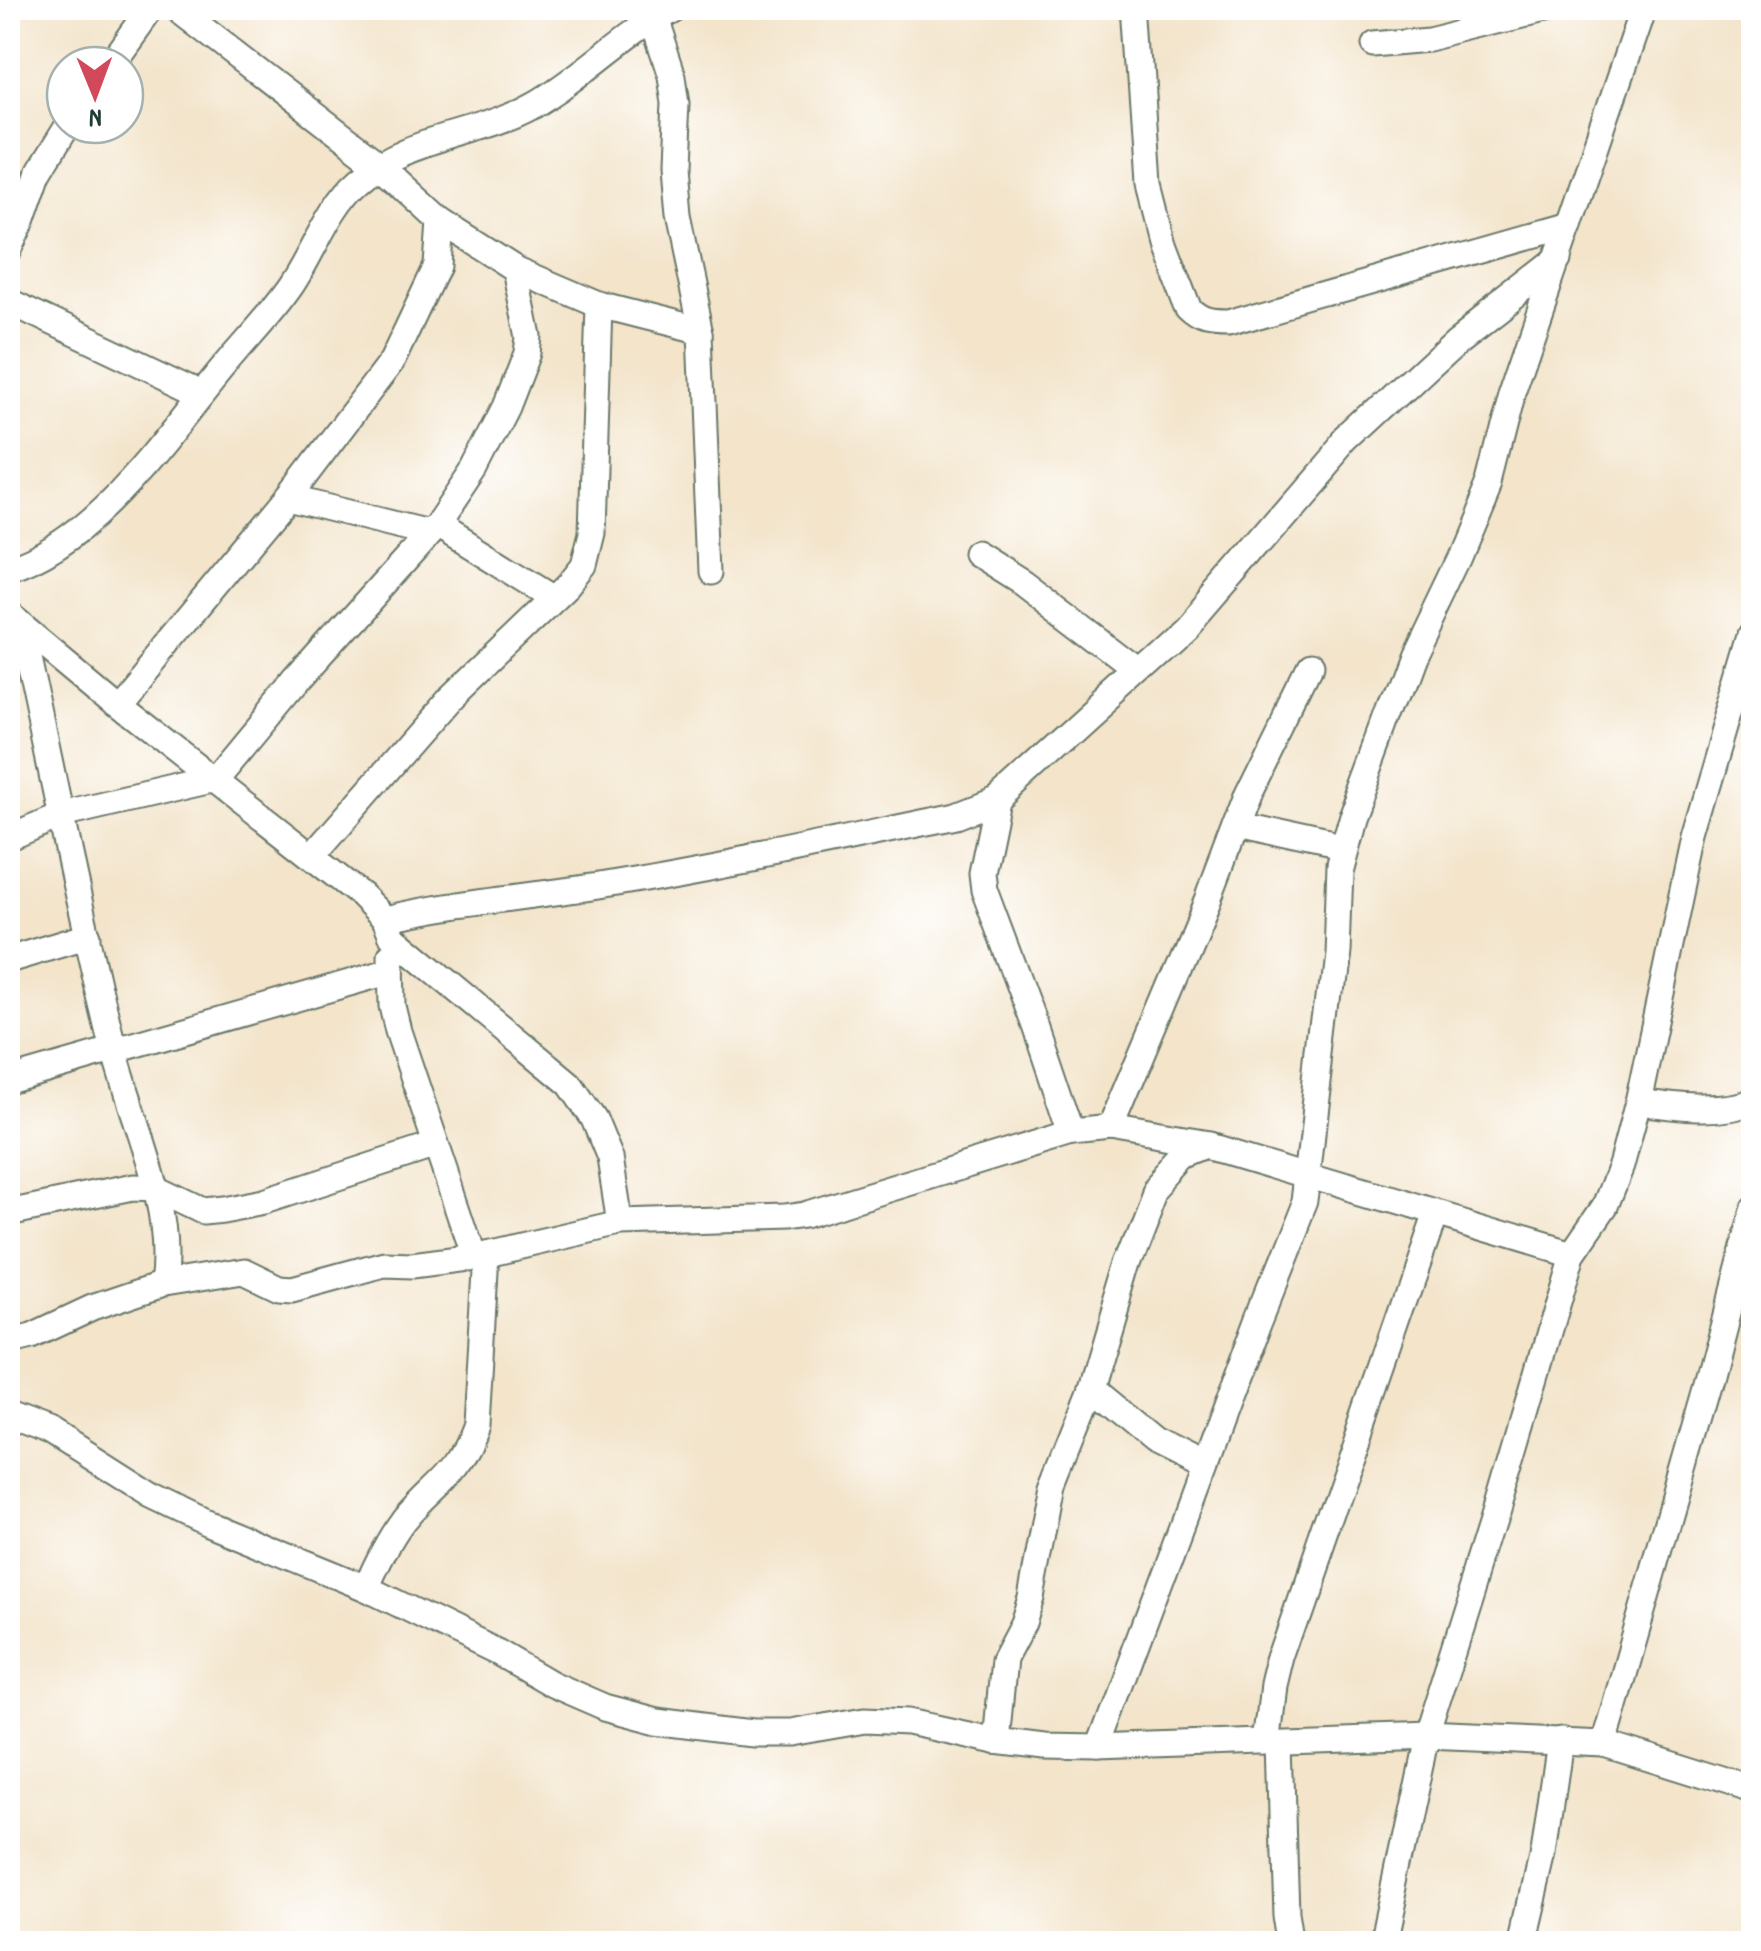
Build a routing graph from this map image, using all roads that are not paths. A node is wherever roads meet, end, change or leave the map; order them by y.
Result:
1 (151, 8) edge
2 (176, 8) edge
3 (1136, 8) edge
4 (1555, 8) edge
5 (1643, 8) edge
6 (1522, 11) edge
7 (662, 12) edge
8 (1372, 44) dead end
9 (124, 45) edge
10 (56, 145) edge
11 (379, 164) junction
12 (440, 221) junction
13 (1569, 226) junction
14 (8, 250) edge
15 (1558, 260) junction
16 (515, 269) junction
17 (8, 301) edge
18 (598, 305) junction
19 (701, 330) junction
20 (202, 393) junction
21 (288, 498) junction
22 (433, 529) junction
23 (976, 553) dead end
24 (8, 569) edge
25 (711, 571) dead end
26 (553, 597) junction
27 (14, 618) edge
28 (1754, 632) edge
29 (1137, 670) junction
30 (1308, 671) dead end
31 (1747, 685) edge
32 (116, 704) junction
33 (216, 778) junction
34 (997, 800) junction
35 (61, 815) junction
36 (1234, 828) junction
37 (8, 838) edge
38 (1340, 851) junction
39 (313, 855) junction
40 (389, 927) junction
41 (88, 936) junction
42 (8, 960) edge
43 (391, 970) junction
44 (114, 1051) junction
45 (8, 1081) edge
46 (1754, 1099) edge
47 (1638, 1102) junction
48 (1112, 1129) junction
49 (1071, 1133) junction
50 (436, 1144) junction
51 (1211, 1146) junction
52 (1308, 1174) junction
53 (155, 1188) junction
54 (1754, 1206) edge
55 (203, 1211) junction
56 (8, 1214) edge
57 (1435, 1214) junction
58 (620, 1223) junction
59 (165, 1244) junction
60 (1572, 1254) junction
61 (480, 1255) junction
62 (163, 1284) junction
63 (8, 1342) edge
64 (1090, 1390) junction
65 (8, 1419) edge
66 (1202, 1468) junction
67 (366, 1588) junction
68 (1426, 1736) junction
69 (996, 1742) junction
70 (1274, 1742) junction
71 (1560, 1742) junction
72 (1604, 1744) junction
73 (1099, 1748) junction
74 (1754, 1791) edge
75 (1291, 1944) edge
76 (1382, 1944) edge
77 (1522, 1944) edge

1 - 9 street
2 - 11 street
3 - 13 street
4 - 6 street
5 - 13 street
6 - 8 street
7 - 11 street
7 - 19 street
10 - 14 street
11 - 12 street
11 - 20 street
12 - 16 street
12 - 21 street
13 - 15 street
15 - 29 street
15 - 38 street
16 - 18 street
16 - 22 street
17 - 20 street
18 - 19 street
18 - 26 street
19 - 25 street
20 - 24 street
21 - 22 street
21 - 32 street
22 - 26 street
22 - 33 street
23 - 29 street
26 - 39 street
27 - 32 street
27 - 35 street
28 - 31 street
29 - 34 street
30 - 36 street
31 - 47 street
32 - 33 street
33 - 35 street
33 - 39 street
34 - 40 street
34 - 49 street
35 - 37 street
35 - 41 street
36 - 38 street
36 - 48 street
38 - 52 street
39 - 40 street
40 - 43 street
40 - 58 street
41 - 42 street
41 - 44 street
43 - 44 street
43 - 50 street
44 - 45 street
44 - 53 street
46 - 47 street
47 - 60 street
48 - 49 street
48 - 51 street
49 - 58 street
50 - 55 street
50 - 61 street
51 - 52 street
51 - 64 street
52 - 57 street
52 - 66 street
53 - 55 street
53 - 56 street
53 - 59 street
54 - 72 street
55 - 59 street
57 - 60 street
57 - 70 street
58 - 61 street
59 - 62 street
60 - 68 street
61 - 62 street
61 - 67 street
62 - 63 street
64 - 66 street
64 - 69 street
65 - 67 street
66 - 73 street
67 - 69 street
68 - 70 street
68 - 71 street
68 - 76 street
69 - 73 street
70 - 73 street
70 - 75 street
71 - 72 street
71 - 77 street
72 - 74 street

